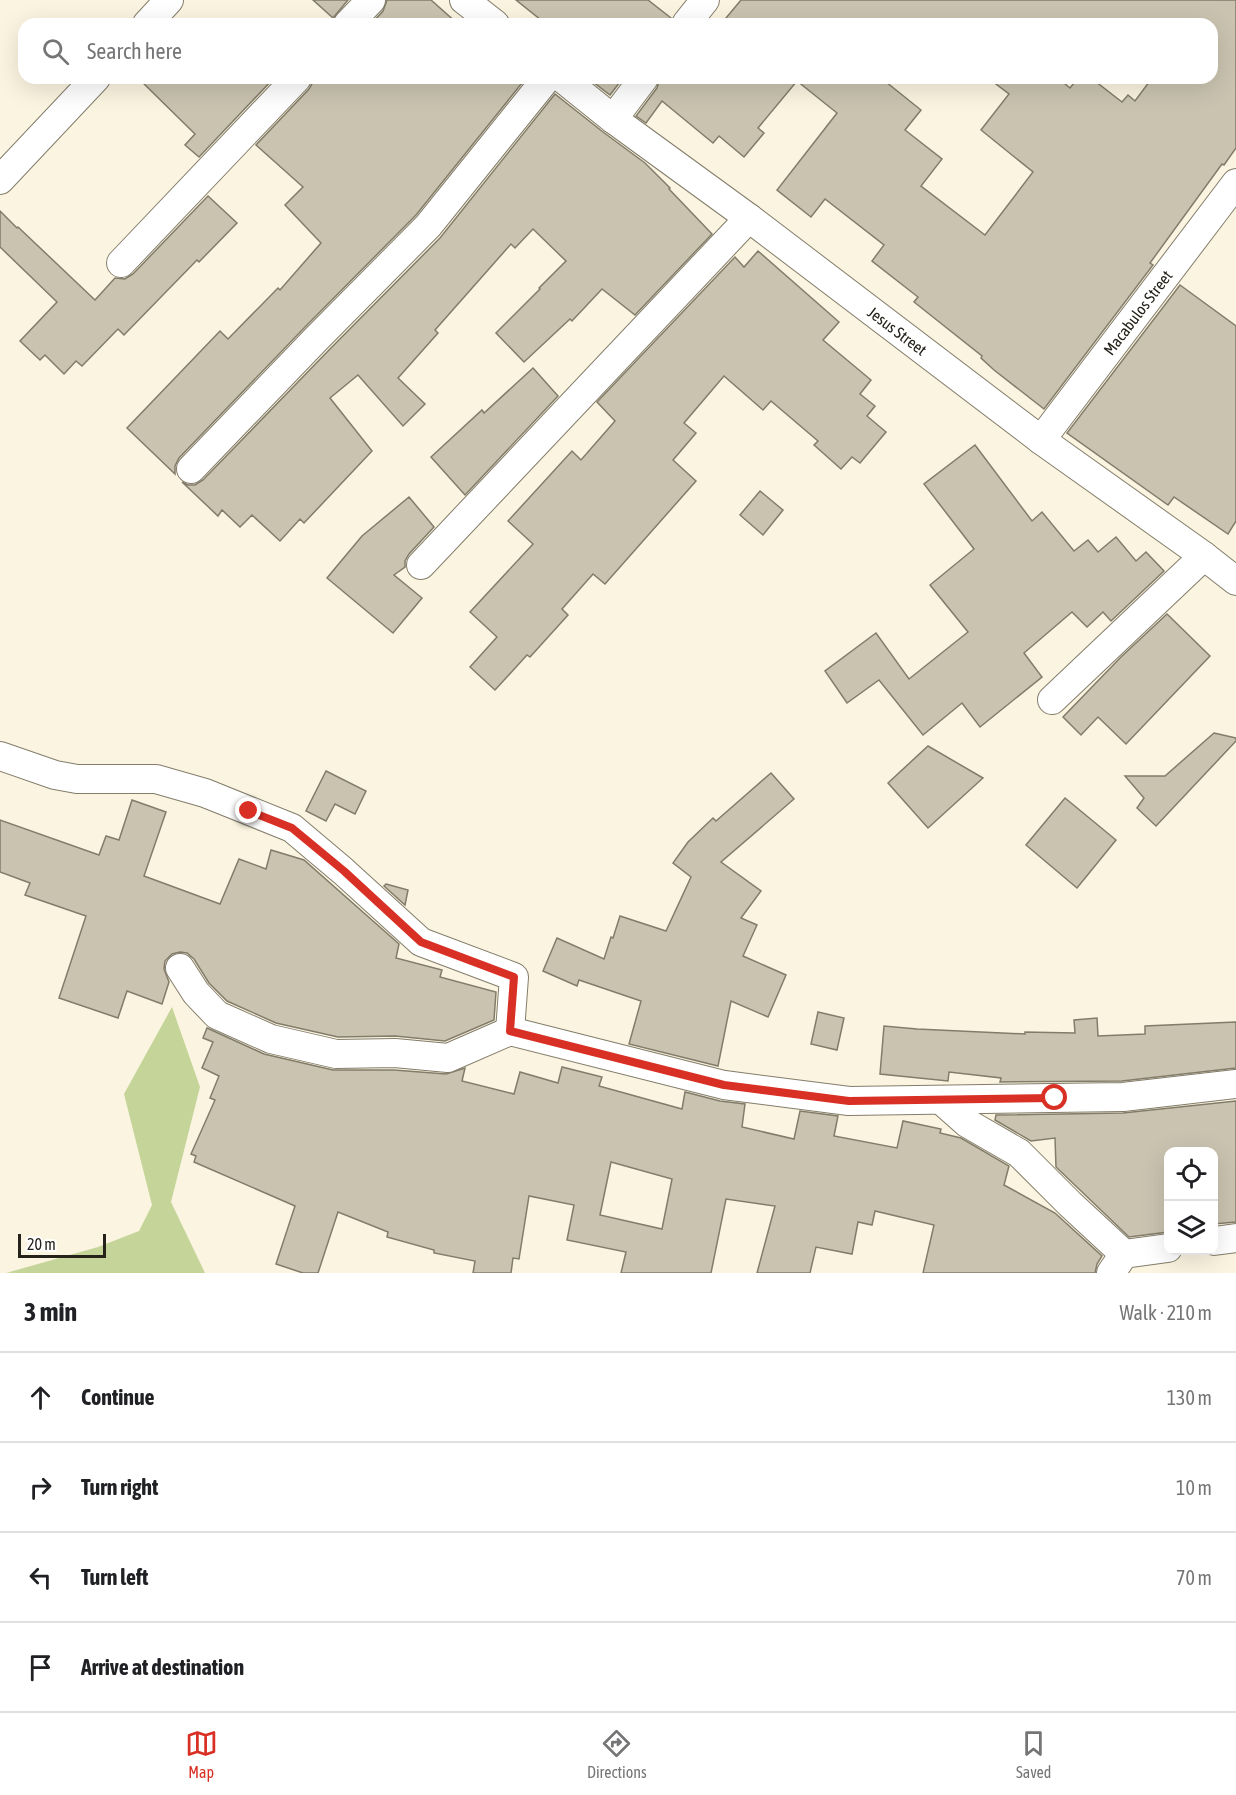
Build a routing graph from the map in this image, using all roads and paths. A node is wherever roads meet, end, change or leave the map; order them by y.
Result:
1 (169, 0) edge
2 (371, 0) edge
3 (464, 0) edge
4 (705, 0) edge
5 (152, 18) edge
6 (354, 18) edge
7 (487, 18) edge
8 (691, 18) edge
9 (90, 84) edge
10 (291, 84) edge
11 (542, 84) edge
12 (569, 84) edge
13 (639, 84) edge
14 (612, 119) junction
15 (0, 180) edge
16 (1236, 183) edge
17 (749, 218) junction
18 (121, 263) dead end
19 (1041, 440) junction
20 (191, 469) dead end
21 (1204, 556) junction
22 (422, 565) dead end
23 (1236, 581) edge
24 (1052, 700) dead end
25 (0, 756) edge
26 (180, 968) dead end
27 (510, 1031) junction
28 (1236, 1084) edge
29 (941, 1100) junction
30 (1236, 1238) edge
31 (1218, 1240) edge
32 (1164, 1249) edge
33 (1117, 1264) edge

1 - 5 street
2 - 6 street
3 - 7 street
4 - 8 street
9 - 15 street
10 - 18 street
11 - 20 street
12 - 14 street, Jesus Street
13 - 14 street
14 - 17 street, Jesus Street
16 - 19 street, Macabulos Street
17 - 19 street, Jesus Street
17 - 22 street
19 - 21 street, Jesus Street
21 - 23 street, Jesus Street
21 - 24 street
25 - 27 street
26 - 27 street
27 - 29 street
28 - 29 street
29 - 33 street
30 - 31 street
32 - 33 street

